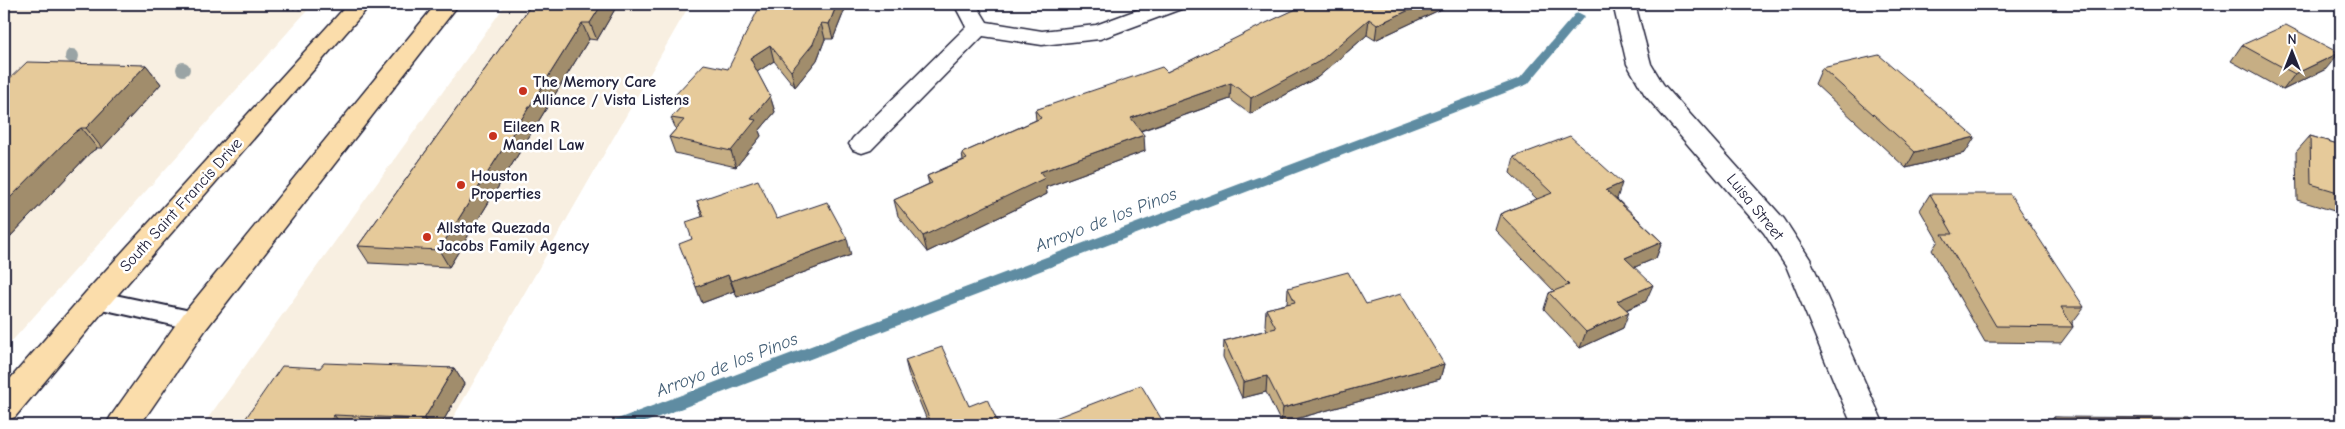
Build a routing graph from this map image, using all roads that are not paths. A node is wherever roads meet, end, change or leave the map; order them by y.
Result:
1 (360, 4) edge
2 (448, 4) edge
3 (965, 4) edge
4 (1173, 4) edge
5 (1624, 4) edge
6 (978, 28) junction
7 (862, 144) dead end
8 (96, 300) junction
9 (195, 321) junction
10 (4, 408) edge
11 (122, 425) edge
12 (1868, 425) edge

1 - 8 highway, South Saint Francis Drive
2 - 9 highway
3 - 6 street
4 - 6 street
5 - 12 street, Luisa Street
6 - 7 street
8 - 9 lane
8 - 10 highway, South Saint Francis Drive
9 - 11 highway

